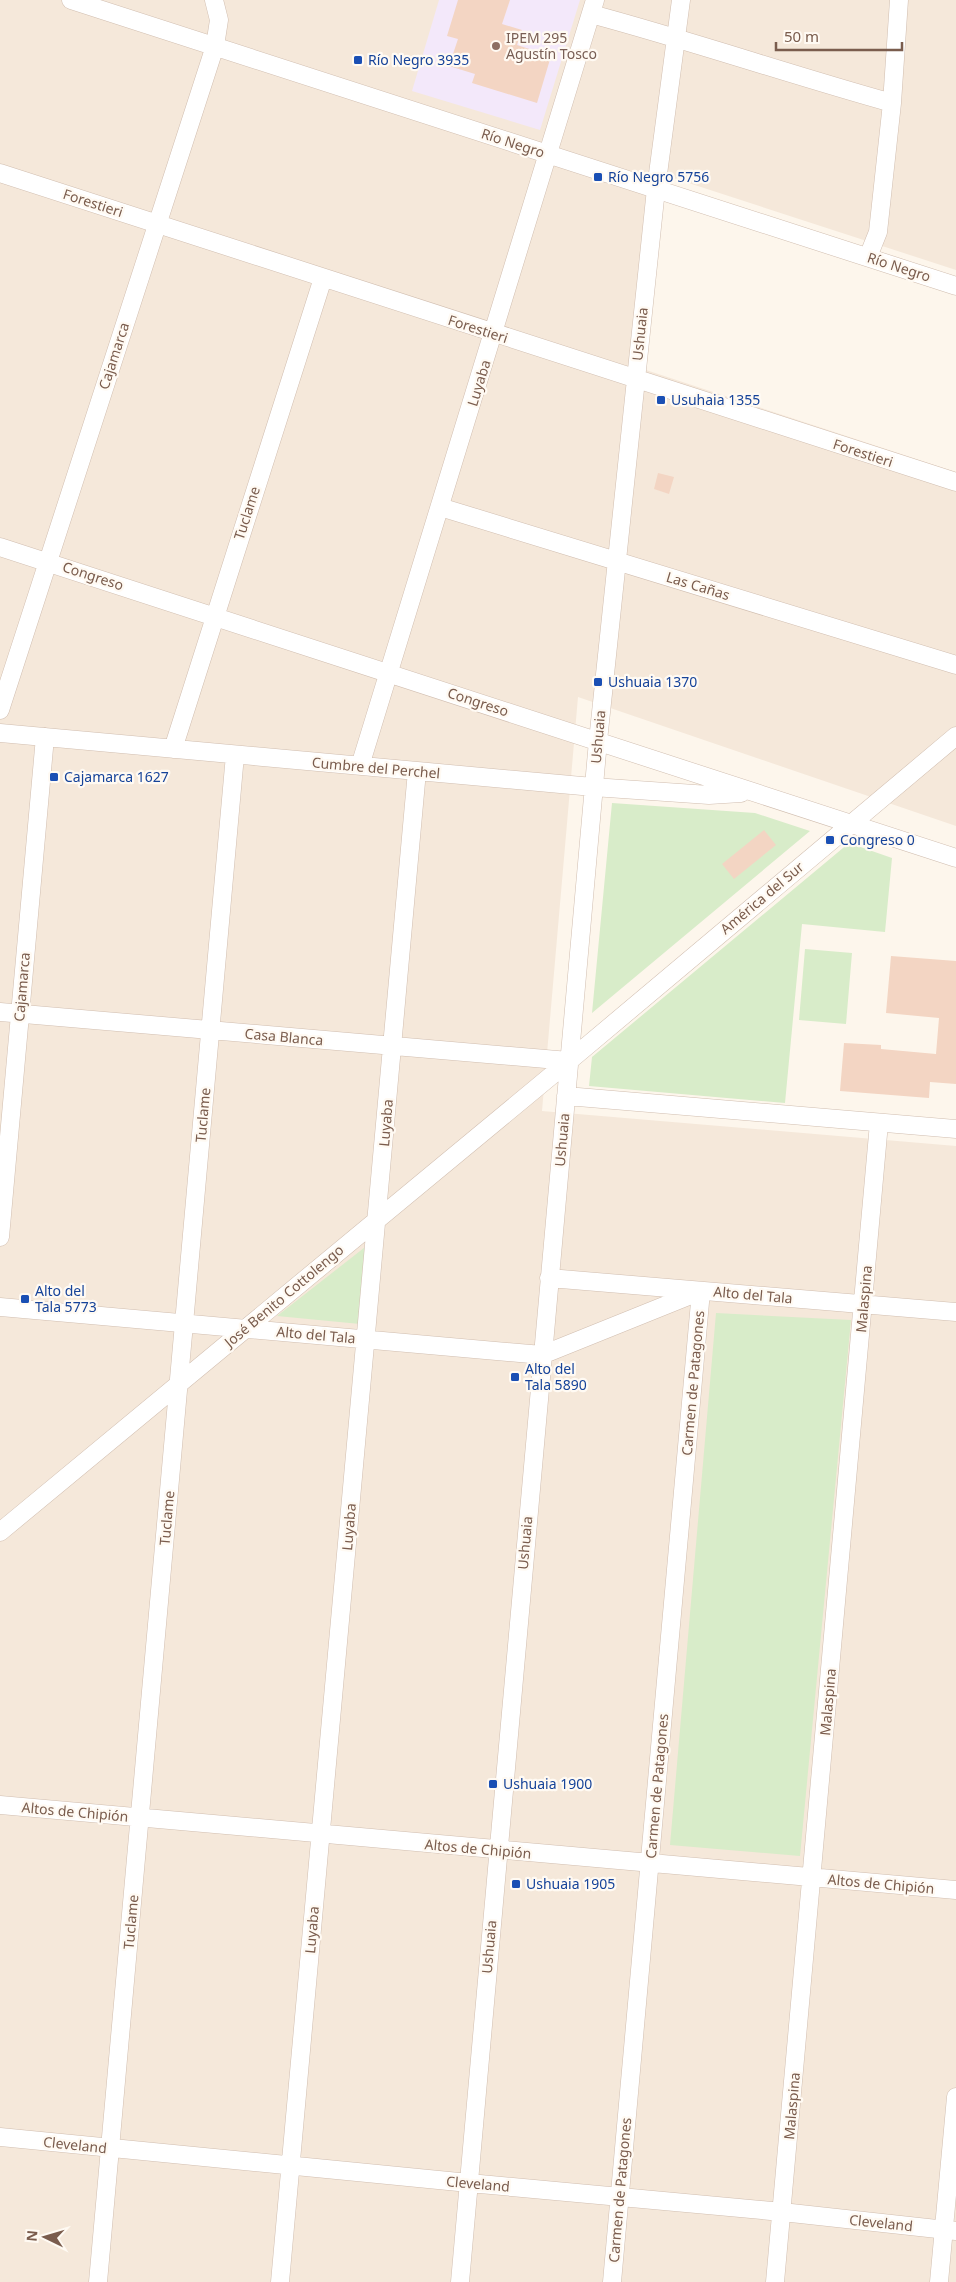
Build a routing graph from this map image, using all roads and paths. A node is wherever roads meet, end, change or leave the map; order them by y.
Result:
1 (71, 0) edge
2 (214, 0) edge
3 (681, 0) edge
4 (900, 0) edge
5 (593, 7) edge
6 (676, 36) junction
7 (215, 46) junction
8 (892, 102) junction
9 (550, 155) junction
10 (0, 173) edge
11 (656, 189) junction
12 (157, 224) junction
13 (868, 257) junction
14 (322, 278) junction
15 (956, 286) edge
16 (494, 334) junction
17 (634, 380) junction
18 (956, 482) edge
19 (440, 507) junction
20 (0, 547) edge
21 (616, 561) junction
22 (48, 562) junction
23 (214, 616) junction
24 (956, 665) edge
25 (388, 672) junction
26 (0, 710) edge
27 (0, 733) edge
28 (956, 736) edge
29 (45, 737) junction
30 (598, 741) junction
31 (173, 749) junction
32 (235, 755) junction
33 (360, 766) junction
34 (417, 771) junction
35 (594, 787) junction
36 (752, 792) junction
37 (850, 824) junction
38 (956, 858) edge
39 (0, 1012) edge
40 (20, 1014) junction
41 (211, 1030) junction
42 (392, 1046) junction
43 (569, 1061) junction
44 (566, 1096) junction
45 (879, 1122) junction
46 (956, 1129) edge
47 (378, 1219) junction
48 (0, 1237) edge
49 (549, 1278) junction
50 (702, 1290) junction
51 (864, 1304) junction
52 (0, 1307) edge
53 (956, 1312) edge
54 (185, 1324) junction
55 (245, 1329) junction
56 (366, 1340) junction
57 (542, 1355) junction
58 (179, 1383) junction
59 (0, 1532) edge
60 (0, 1805) edge
61 (140, 1818) junction
62 (321, 1834) junction
63 (497, 1850) junction
64 (650, 1864) junction
65 (812, 1878) junction
66 (956, 1890) edge
67 (956, 2096) edge
68 (0, 2137) edge
69 (110, 2148) junction
70 (290, 2166) junction
71 (468, 2184) junction
72 (619, 2197) junction
73 (782, 2212) junction
74 (950, 2230) edge
75 (98, 2282) edge
76 (280, 2282) edge
77 (460, 2282) edge
78 (612, 2282) edge
79 (775, 2282) edge
80 (940, 2282) edge

1 - 7 street, Río Negro
2 - 7 street, Cajamarca
3 - 6 street, Ushuaia
4 - 8 street
5 - 6 street
5 - 9 street, Luyaba
6 - 8 street
6 - 11 street, Ushuaia
7 - 9 street, Río Negro
7 - 12 street, Cajamarca
8 - 13 street
9 - 11 street, Río Negro
9 - 16 street, Luyaba
10 - 12 street, Forestieri
11 - 13 street, Río Negro
11 - 17 street, Ushuaia
12 - 14 street, Forestieri
12 - 22 street, Cajamarca
13 - 15 street, Río Negro
14 - 16 street, Forestieri
14 - 23 street, Tuclame
16 - 17 street, Forestieri
16 - 19 street, Luyaba
17 - 18 street, Forestieri
17 - 21 street, Ushuaia
19 - 21 street, Las Cañas
19 - 25 street, Luyaba
20 - 22 street, Congreso
21 - 24 street, Las Cañas
21 - 30 street, Ushuaia
22 - 23 street, Congreso
22 - 26 street, Cajamarca
23 - 25 street, Congreso
23 - 31 street, Tuclame
25 - 30 street, Congreso
25 - 33 street, Luyaba
27 - 29 street, Cumbre del Perchel
28 - 37 street, América del Sur
29 - 31 street, Cumbre del Perchel
29 - 40 street, Cajamarca
30 - 35 street, Ushuaia
30 - 36 street, Congreso
31 - 32 street, Cumbre del Perchel
32 - 33 street, Cumbre del Perchel
32 - 41 street, Tuclame
33 - 34 street, Cumbre del Perchel
34 - 35 street, Cumbre del Perchel
34 - 42 street, Luyaba
35 - 36 street, Cumbre del Perchel
35 - 43 street, Ushuaia
36 - 37 street, Congreso
37 - 38 street, Congreso
37 - 43 street, América del Sur
39 - 40 street, Casa Blanca
40 - 41 street, Casa Blanca
40 - 48 street, Cajamarca
41 - 42 street, Casa Blanca
41 - 54 street, Tuclame
42 - 43 street, Casa Blanca
42 - 47 street, Luyaba
43 - 44 street, Ushuaia
43 - 47 street, José Benito Cottolengo
44 - 45 street
44 - 49 street, Ushuaia
45 - 46 street
45 - 51 street, Malaspina
47 - 55 street, José Benito Cottolengo
47 - 56 street, Luyaba
49 - 50 street, Alto del Tala
49 - 57 street, Ushuaia
50 - 51 street, Alto del Tala
50 - 57 street
50 - 64 street, Carmen de Patagones
51 - 53 street, Alto del Tala
51 - 65 street, Malaspina
52 - 54 street, Alto del Tala
54 - 55 street, Alto del Tala
54 - 58 street, Tuclame
55 - 56 street, Alto del Tala
55 - 58 street, José Benito Cottolengo
56 - 57 street, Alto del Tala
56 - 62 street, Luyaba
57 - 63 street, Ushuaia
58 - 59 street, José Benito Cottolengo
58 - 61 street, Tuclame
60 - 61 street, Altos de Chipión
61 - 62 street, Altos de Chipión
61 - 69 street, Tuclame
62 - 63 street, Altos de Chipión
62 - 70 street, Luyaba
63 - 64 street, Altos de Chipión
63 - 71 street, Ushuaia
64 - 65 street, Altos de Chipión
64 - 72 street, Carmen de Patagones
65 - 66 street, Altos de Chipión
65 - 73 street, Malaspina
67 - 74 street
68 - 69 street, Cleveland
69 - 70 street, Cleveland
69 - 75 street, Tuclame
70 - 71 street, Cleveland
70 - 76 street, Luyaba
71 - 72 street, Cleveland
71 - 77 street, Ushuaia
72 - 73 street, Cleveland
72 - 78 street, Carmen de Patagones
73 - 74 street, Cleveland
73 - 79 street, Malaspina
74 - 80 street

